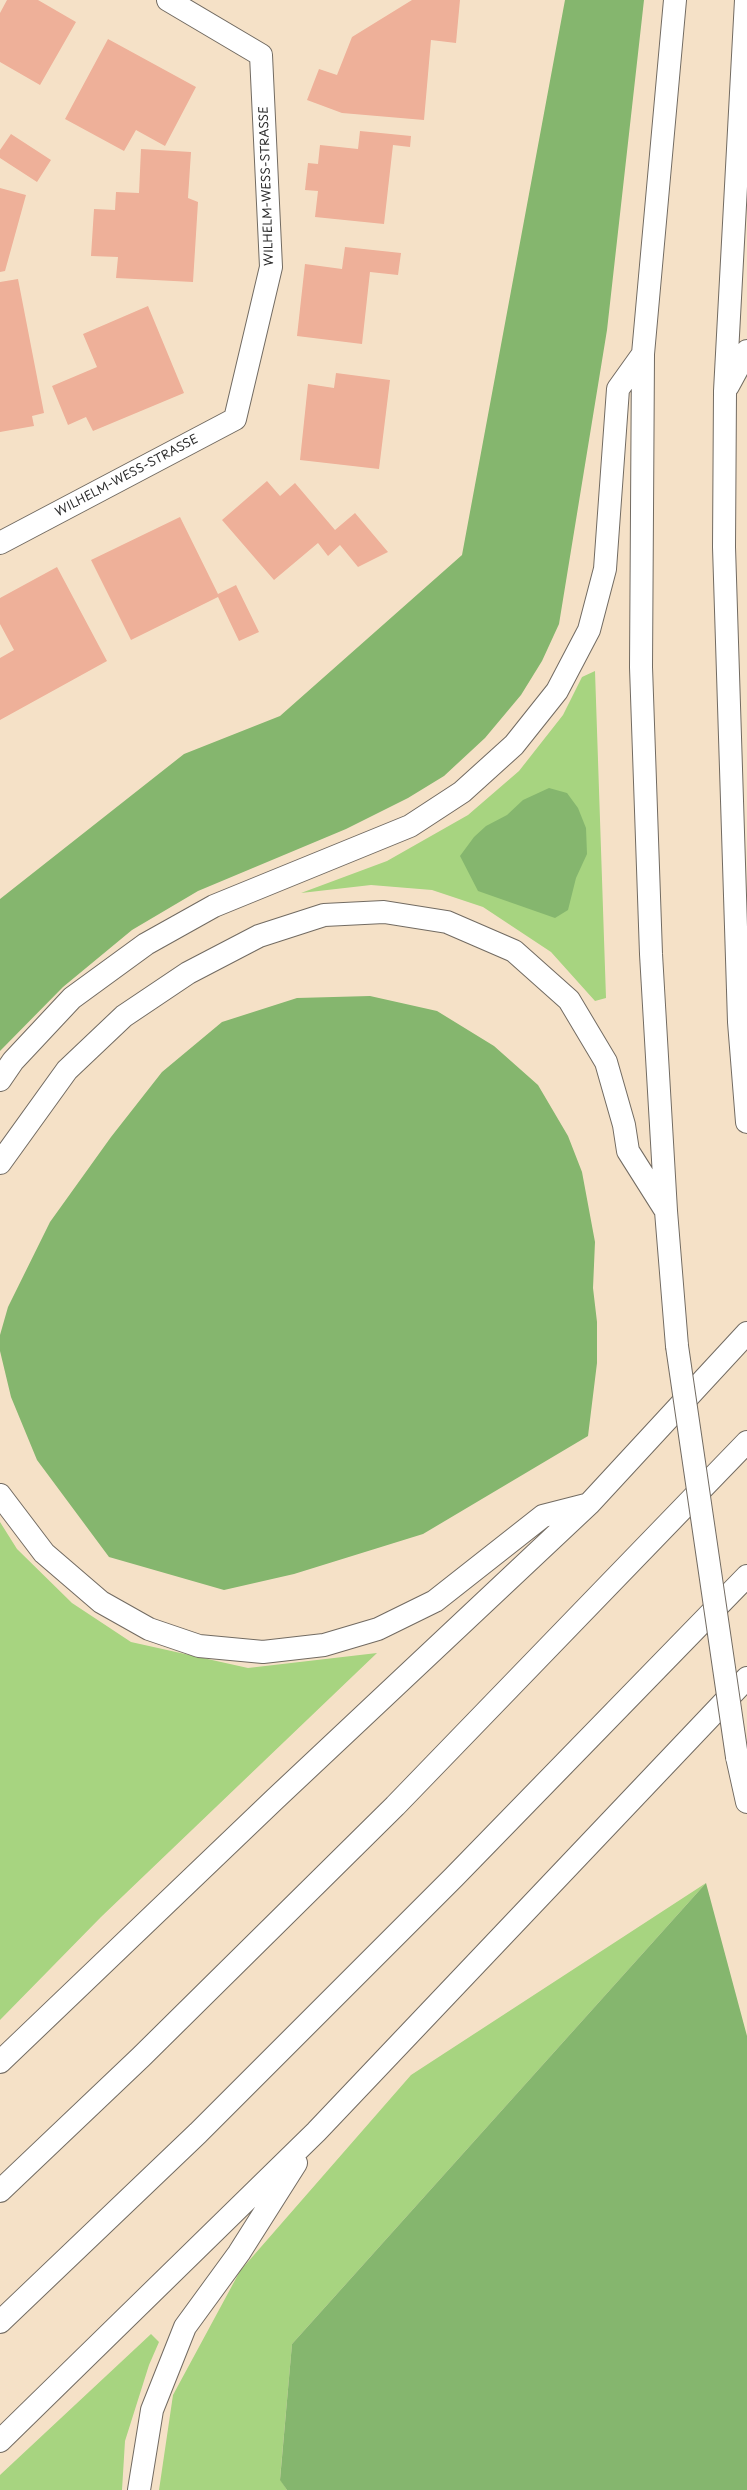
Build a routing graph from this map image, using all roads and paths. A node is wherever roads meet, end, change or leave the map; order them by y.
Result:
1 (168, 0) edge
2 (675, 0) edge
3 (746, 0) edge
4 (747, 351) edge
5 (643, 354) junction
6 (725, 391) junction
7 (0, 543) edge
8 (0, 1080) edge
9 (747, 1122) edge
10 (0, 1163) edge
11 (666, 1211) junction
12 (747, 1333) edge
13 (747, 1442) edge
14 (0, 1496) edge
15 (589, 1504) junction
16 (747, 1576) edge
17 (747, 1678) edge
18 (747, 1802) edge
19 (0, 2062) edge
20 (316, 2132) junction
21 (0, 2191) edge
22 (0, 2322) edge
23 (0, 2441) edge
24 (139, 2490) edge

1 - 7 main road, WILHELM-WESS-STRASSE
2 - 5 main road
3 - 6 main road
4 - 6 main road
5 - 8 main road
5 - 11 main road
6 - 9 main road
10 - 11 main road
11 - 18 main road, bridge
12 - 15 main road
13 - 21 main road
14 - 15 main road
15 - 19 main road
16 - 22 main road
17 - 20 main road
20 - 23 main road
20 - 24 main road

